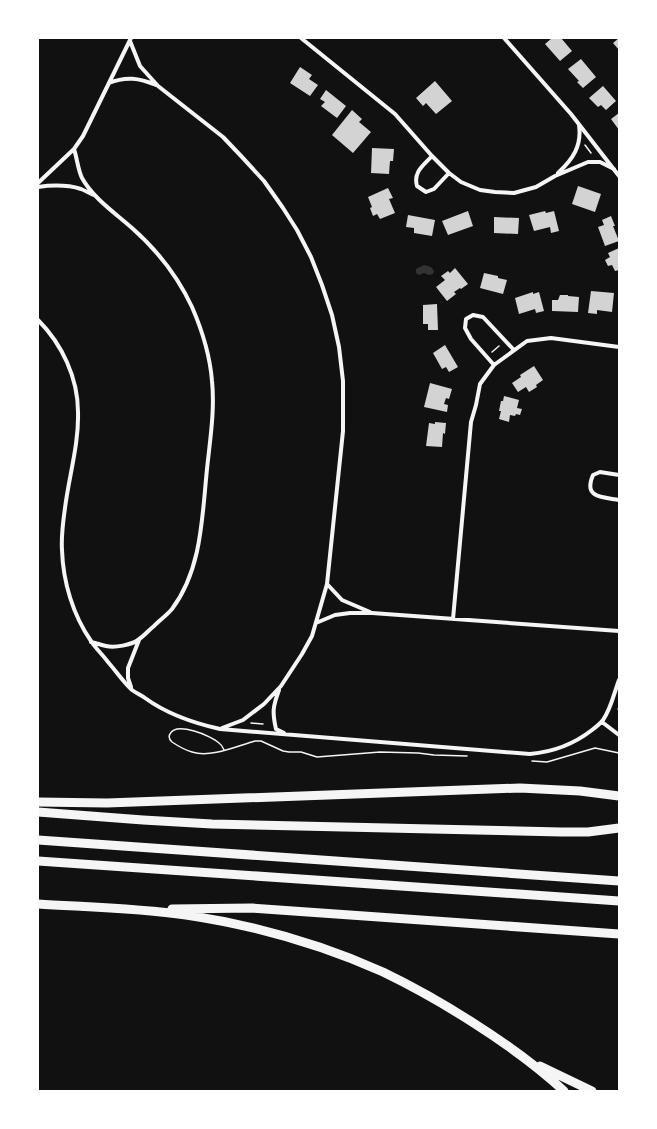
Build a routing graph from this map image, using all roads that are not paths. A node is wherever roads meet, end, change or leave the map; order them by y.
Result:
1 (301, 38) edge
2 (504, 38) edge
3 (130, 39) edge
4 (109, 84) junction
5 (158, 86) junction
6 (579, 125) junction
7 (74, 149) junction
8 (432, 156) junction
9 (614, 169) junction
10 (448, 173) junction
11 (555, 176) junction
12 (619, 176) edge
13 (38, 183) edge
14 (38, 187) edge
15 (96, 197) junction
16 (38, 320) edge
17 (619, 347) edge
18 (513, 350) junction
19 (494, 365) junction
20 (619, 475) edge
21 (619, 500) edge
22 (327, 584) junction
23 (372, 613) junction
24 (453, 619) junction
25 (316, 623) junction
26 (619, 631) edge
27 (139, 640) junction
28 (91, 642) junction
29 (619, 680) edge
30 (281, 686) junction
31 (132, 690) junction
32 (602, 722) junction
33 (220, 729) junction
34 (286, 734) junction
35 (619, 735) edge
36 (619, 796) edge
37 (38, 802) edge
38 (38, 812) edge
39 (615, 829) edge
40 (38, 840) edge
41 (38, 861) edge
42 (619, 881) edge
43 (619, 901) edge
44 (38, 904) edge
45 (128, 909) junction
46 (619, 934) edge
47 (530, 1061) junction
48 (564, 1091) edge
49 (592, 1091) edge

1 - 8 street
2 - 6 street
3 - 4 street
3 - 5 street
4 - 5 street
4 - 7 street
5 - 22 street
6 - 9 street
6 - 11 street
7 - 13 street
7 - 15 street
8 - 10 street
8 - 10 street
9 - 11 street
9 - 12 street
10 - 11 street
14 - 15 street
15 - 27 street
16 - 28 street
17 - 18 street
18 - 19 street
18 - 19 street
19 - 24 street
20 - 21 street
22 - 23 street
22 - 25 street
23 - 24 street
23 - 25 street
24 - 26 street
25 - 30 street
27 - 28 street
27 - 31 street
28 - 31 street
29 - 32 street
30 - 33 street
30 - 34 street
31 - 33 street
32 - 34 street
32 - 35 street
33 - 34 street
36 - 37 highway
38 - 39 highway
40 - 42 highway
41 - 43 highway
44 - 45 highway
45 - 46 highway
45 - 47 highway
47 - 48 highway
47 - 49 highway

